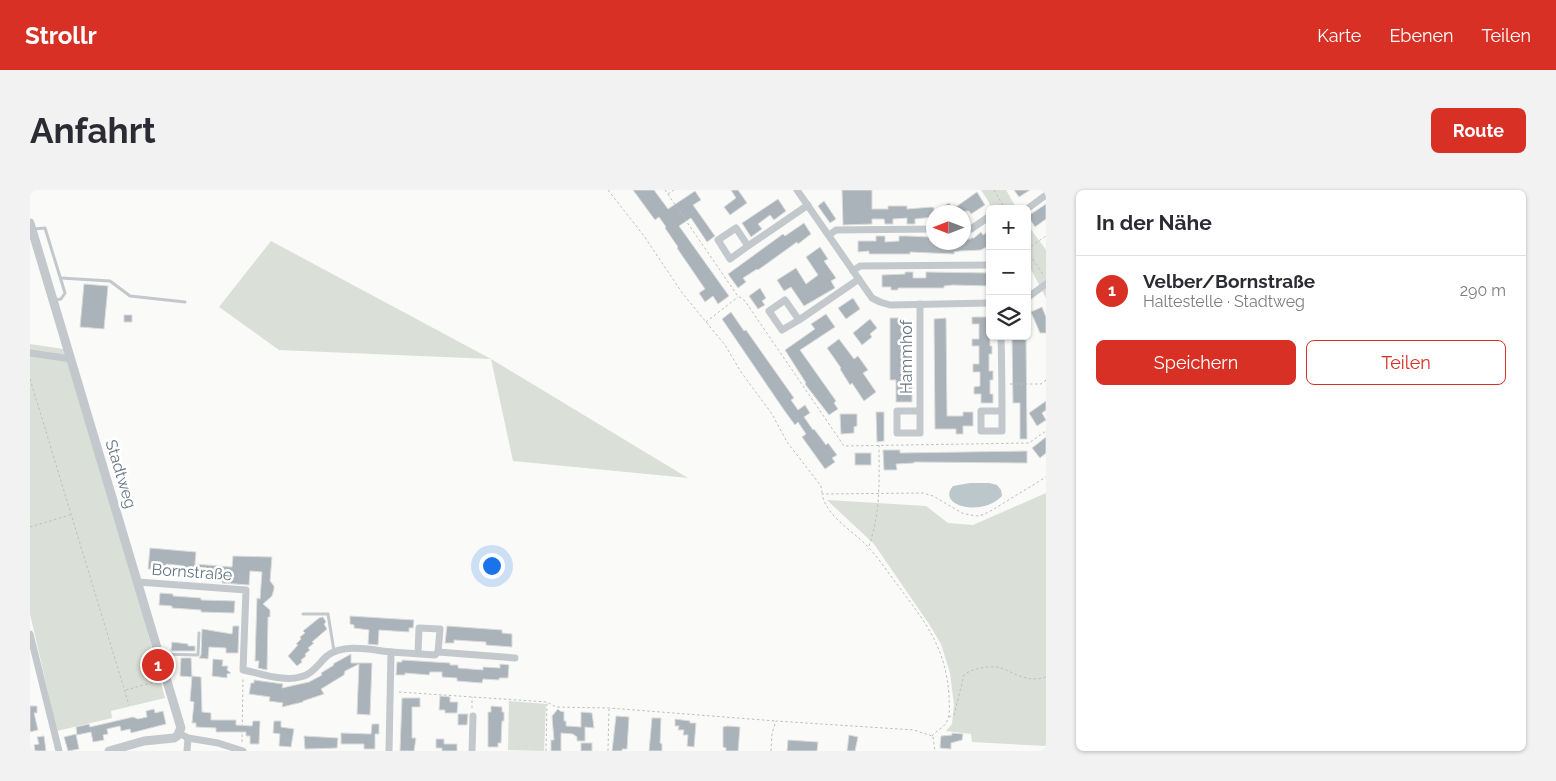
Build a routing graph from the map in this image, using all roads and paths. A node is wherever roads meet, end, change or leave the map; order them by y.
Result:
1 (608, 190) edge
2 (665, 190) edge
3 (674, 190) edge
4 (797, 190) edge
5 (994, 190) edge
6 (668, 194) junction
7 (1046, 195) edge
8 (808, 205) junction
9 (1004, 205) edge
10 (1031, 206) edge
11 (986, 219) edge
12 (31, 226) edge
13 (926, 229) edge
14 (971, 229) edge
15 (829, 235) junction
16 (1046, 236) edge
17 (748, 246) junction
18 (1031, 247) edge
19 (1031, 256) edge
20 (986, 265) edge
21 (854, 271) junction
22 (61, 278) junction
23 (859, 279) junction
24 (1046, 279) edge
25 (1046, 284) edge
26 (1031, 295) edge
27 (738, 296) junction
28 (54, 301) junction
29 (186, 302) dead end
30 (920, 304) junction
31 (986, 304) edge
32 (799, 320) junction
33 (705, 322) junction
34 (1002, 340) edge
35 (30, 353) edge
36 (71, 359) junction
37 (30, 379) edge
38 (1046, 380) edge
39 (1002, 384) junction
40 (920, 411) junction
41 (1002, 412) dead end
42 (1046, 430) edge
43 (878, 445) junction
44 (1046, 477) edge
45 (880, 493) junction
46 (822, 494) junction
47 (71, 514) junction
48 (30, 527) edge
49 (868, 547) junction
50 (138, 582) junction
51 (303, 614) dead end
52 (199, 633) dead end
53 (30, 634) edge
54 (334, 652) junction
55 (391, 652) junction
56 (438, 652) junction
57 (418, 653) junction
58 (159, 654) junction
59 (515, 658) dead end
60 (243, 670) junction
61 (1046, 677) edge
62 (166, 678) junction
63 (125, 690) junction
64 (390, 691) junction
65 (472, 697) junction
66 (548, 702) junction
67 (129, 705) dead end
68 (609, 708) junction
69 (473, 716) joint
70 (948, 717) junction
71 (776, 722) junction
72 (179, 733) junction
73 (932, 736) junction
74 (188, 738) junction
75 (59, 751) edge
76 (109, 751) edge
77 (187, 751) edge
78 (242, 751) edge
79 (389, 751) edge
80 (472, 751) edge
81 (546, 751) edge
82 (608, 751) edge
83 (771, 751) edge
84 (935, 751) edge

1 - 33 path
2 - 6 path
3 - 6 path
4 - 8 street
5 - 9 path
6 - 27 path
7 - 10 street
8 - 15 street
8 - 17 street
11 - 14 street
12 - 22 lane
12 - 28 street, Stadtweg
13 - 15 street
15 - 21 street
16 - 18 path
17 - 17 street
19 - 24 path
20 - 21 street
21 - 23 street
22 - 28 lane
22 - 29 lane
23 - 30 street
23 - 32 street
25 - 26 street
27 - 33 path
27 - 43 path
28 - 36 street, Stadtweg
30 - 31 street
30 - 40 street, Hammhof
32 - 32 street
33 - 46 path
34 - 39 street
35 - 36 street
36 - 50 street, Stadtweg
37 - 47 path
38 - 39 path
39 - 41 street
40 - 40 street, Hammhof
42 - 43 path
43 - 45 path
44 - 45 path
45 - 46 path
45 - 49 path
46 - 49 path
47 - 48 path
47 - 63 path
49 - 70 path
50 - 58 street, Stadtweg
50 - 60 street, Bornstraße
51 - 54 lane
52 - 58 lane
53 - 75 street
54 - 55 street
54 - 60 street
55 - 57 street
55 - 64 street
56 - 57 street
56 - 57 street
56 - 59 street
58 - 62 street, Stadtweg
60 - 78 path
61 - 70 path
62 - 63 path
62 - 72 street, Stadtweg
63 - 67 path
64 - 65 path
64 - 79 street
65 - 66 path
65 - 69 path
66 - 68 path
66 - 81 path
68 - 71 path
68 - 82 path
69 - 80 street
70 - 73 path
71 - 73 path
71 - 83 path
72 - 74 street
72 - 76 street
73 - 84 path
74 - 77 street
74 - 78 street

